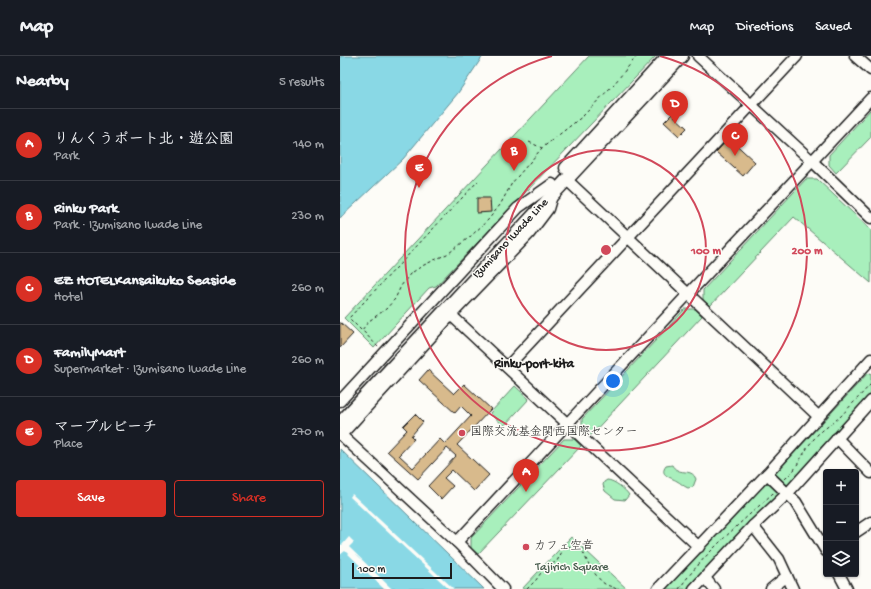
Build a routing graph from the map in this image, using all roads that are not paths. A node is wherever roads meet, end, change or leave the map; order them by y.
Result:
1 (668, 56) edge
2 (682, 56) edge
3 (698, 56) edge
4 (797, 56) edge
5 (855, 56) edge
6 (871, 70) edge
7 (871, 98) edge
8 (750, 106) junction
9 (812, 162) junction
10 (567, 180) junction
11 (552, 189) junction
12 (871, 218) edge
13 (629, 238) junction
14 (688, 293) junction
15 (451, 315) junction
16 (870, 363) edge
17 (507, 368) junction
18 (340, 401) edge
19 (871, 401) edge
20 (818, 416) junction
21 (566, 423) junction
22 (341, 425) edge
23 (837, 438) junction
24 (871, 473) edge
25 (767, 474) junction
26 (788, 493) junction
27 (871, 522) edge
28 (753, 526) junction
29 (859, 530) edge
30 (457, 542) junction
31 (823, 546) edge
32 (699, 547) junction
33 (787, 576) junction
34 (841, 577) edge
35 (705, 578) junction
36 (503, 589) edge
37 (658, 589) edge
38 (694, 589) edge
39 (714, 589) edge
40 (771, 589) edge
41 (793, 589) edge
42 (847, 589) edge

1 - 11 main road, Izumisano Iwade Line
2 - 10 main road, Izumisano Iwade Line
3 - 8 street
4 - 8 street
5 - 6 street
7 - 9 street
8 - 9 street
8 - 13 street
9 - 12 street
9 - 14 street
10 - 11 main road, Izumisano Iwade Line
10 - 13 street
11 - 15 street
11 - 18 street
11 - 22 main road, Izumisano Iwade Line
13 - 14 street
13 - 17 street
14 - 20 street
14 - 21 street
15 - 17 street
15 - 22 street
16 - 20 street
17 - 21 street
19 - 23 street
20 - 25 street
21 - 30 street
21 - 32 street
22 - 30 street
23 - 24 street
23 - 26 street
25 - 26 street
25 - 32 street
26 - 28 street
26 - 31 street
27 - 29 street
28 - 33 street
28 - 35 street
30 - 36 street
32 - 37 street
33 - 40 street
33 - 41 street
34 - 42 street
35 - 38 street
35 - 39 street

